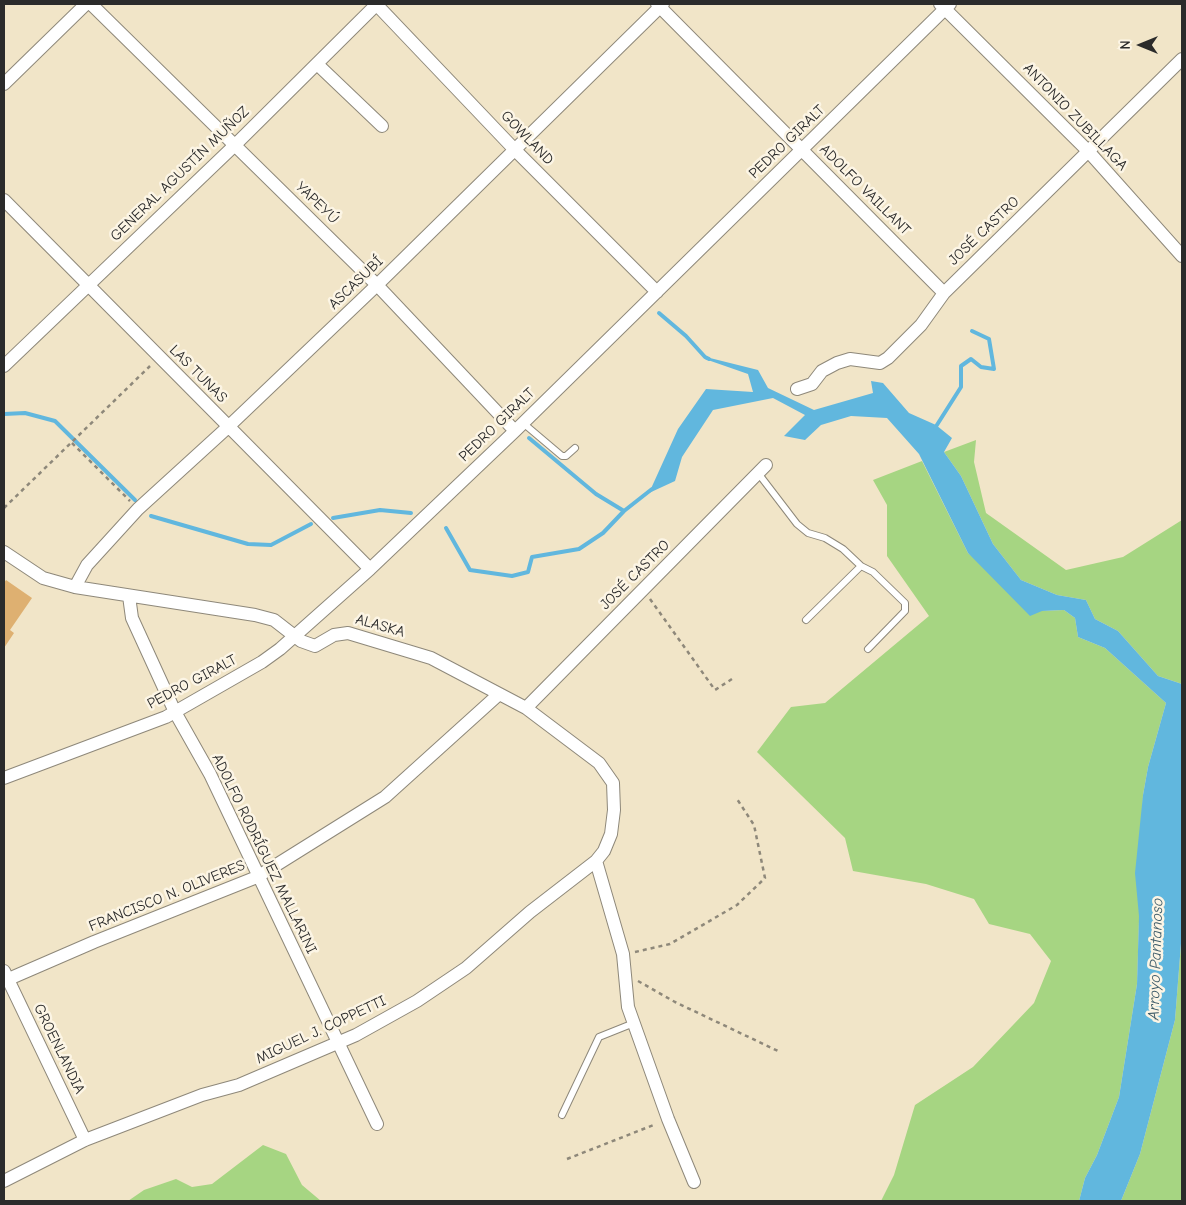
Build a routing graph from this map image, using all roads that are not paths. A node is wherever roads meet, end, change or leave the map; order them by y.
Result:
1 (86, 4) edge
2 (91, 4) edge
3 (377, 4) edge
4 (660, 5) edge
5 (945, 5) edge
6 (1182, 59) edge
7 (317, 64) junction
8 (4, 84) edge
9 (382, 126) dead end
10 (235, 146) junction
11 (803, 149) junction
12 (514, 150) junction
13 (1089, 152) junction
14 (4, 200) edge
15 (1182, 256) edge
16 (87, 285) junction
17 (377, 286) junction
18 (657, 292) junction
19 (944, 294) junction
20 (4, 366) edge
21 (796, 389) dead end
22 (228, 427) junction
23 (519, 427) junction
24 (574, 448) dead end
25 (762, 469) joint
26 (4, 552) edge
27 (861, 566) junction
28 (370, 569) junction
29 (75, 587) junction
30 (129, 596) junction
31 (806, 620) dead end
32 (296, 636) junction
33 (868, 650) dead end
34 (498, 695) junction
35 (526, 708) junction
36 (175, 712) junction
37 (4, 778) edge
38 (614, 810) joint
39 (596, 861) junction
40 (257, 877) junction
41 (5, 977) edge
42 (634, 1023) junction
43 (338, 1043) junction
44 (562, 1115) dead end
45 (377, 1124) dead end
46 (85, 1140) junction
47 (4, 1181) edge
48 (694, 1182) dead end

1 - 8 street
2 - 10 street, YAPEYÚ
3 - 7 street, GENERAL AGUSTÍN MUÑOZ
3 - 12 street, GOWLAND
4 - 11 street, ADOLFO VAILLANT
4 - 12 street, ASCASUBÍ
5 - 11 street, PEDRO GIRALT
5 - 13 street, ANTONIO ZUBILLAGA
6 - 13 street, JOSÉ CASTRO
7 - 9 street
7 - 10 street, GENERAL AGUSTÍN MUÑOZ
10 - 16 street, GENERAL AGUSTÍN MUÑOZ
10 - 17 street, YAPEYÚ
11 - 18 street, PEDRO GIRALT
11 - 19 street, ADOLFO VAILLANT
12 - 17 street, ASCASUBÍ
12 - 18 street, GOWLAND
13 - 15 street, ANTONIO ZUBILLAGA
13 - 19 street, JOSÉ CASTRO
14 - 16 street, LAS TUNAS
16 - 20 street, GENERAL AGUSTÍN MUÑOZ
16 - 22 street, LAS TUNAS
17 - 22 street, ASCASUBÍ
17 - 23 street, YAPEYÚ
18 - 23 street, PEDRO GIRALT
19 - 21 street, JOSÉ CASTRO
22 - 28 street, LAS TUNAS
22 - 29 street, ASCASUBÍ
23 - 24 lane
23 - 28 street, PEDRO GIRALT
25 - 27 lane
25 - 35 street, JOSÉ CASTRO
26 - 29 street, ALASKA
27 - 31 lane
27 - 33 lane
28 - 32 street, PEDRO GIRALT
29 - 30 street, ALASKA
30 - 32 street, ALASKA
30 - 36 street, ADOLFO RODRÍGUEZ MALLARINI
32 - 34 street, ALASKA
32 - 36 street, PEDRO GIRALT
34 - 35 street, ALASKA
34 - 40 street, FRANCISCO N. OLIVERES
35 - 38 street, ALASKA
36 - 37 street, PEDRO GIRALT
36 - 40 street, ADOLFO RODRÍGUEZ MALLARINI
38 - 39 street, MIGUEL J. COPPETTI
39 - 42 street
39 - 43 street, MIGUEL J. COPPETTI
40 - 41 street, FRANCISCO N. OLIVERES
40 - 43 street, ADOLFO RODRÍGUEZ MALLARINI
41 - 46 street, GROENLANDIA
42 - 44 lane
42 - 48 street
43 - 45 street, ADOLFO RODRÍGUEZ MALLARINI
43 - 46 street, MIGUEL J. COPPETTI
46 - 47 street, MIGUEL J. COPPETTI

